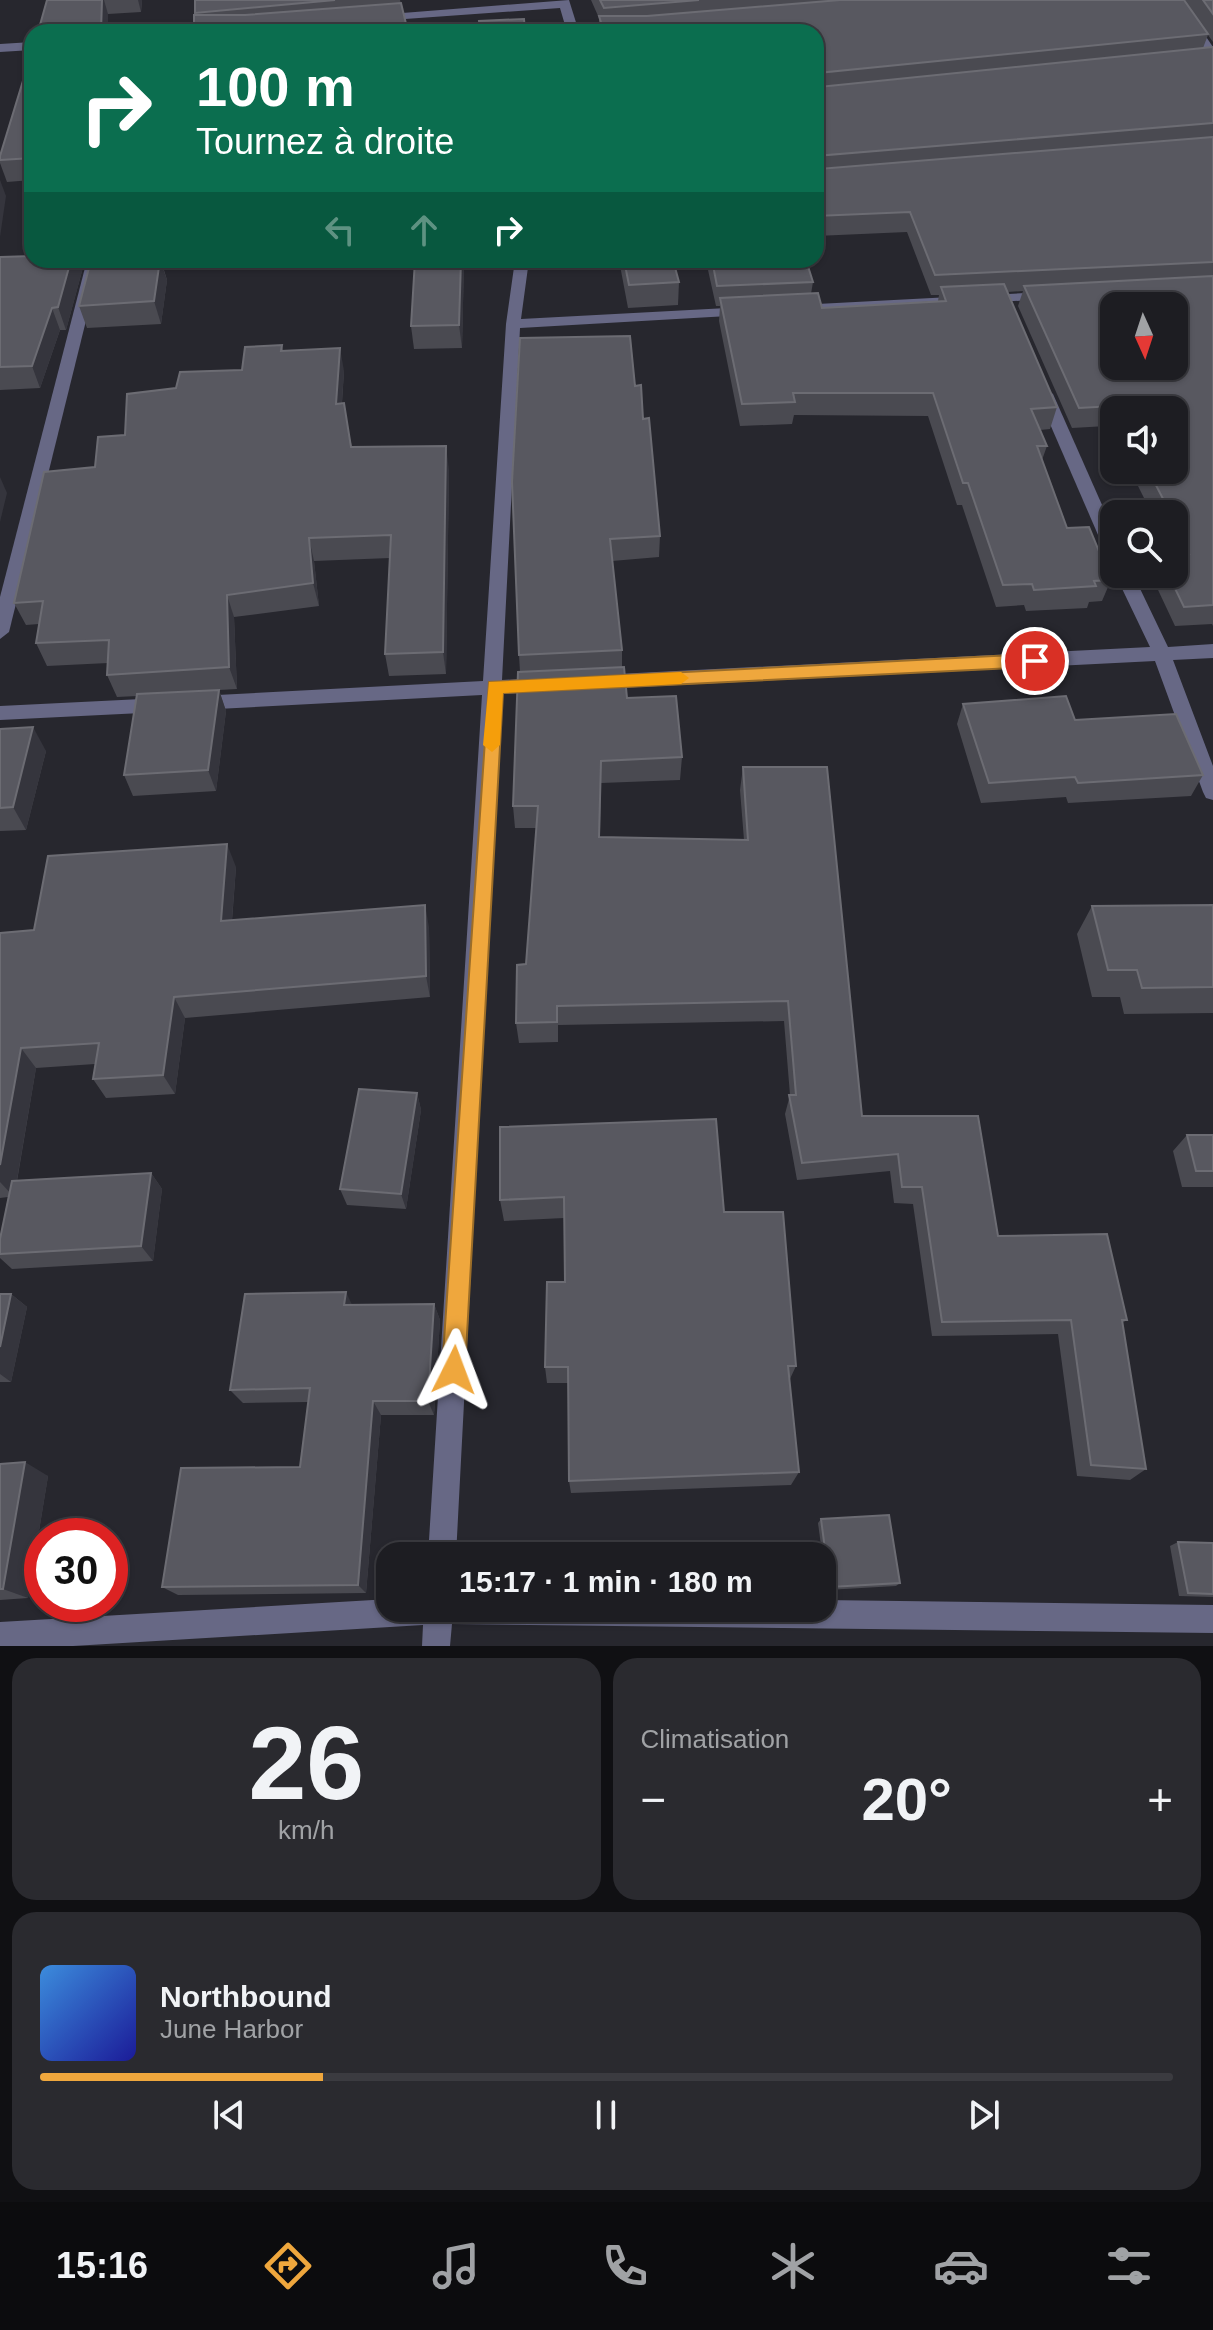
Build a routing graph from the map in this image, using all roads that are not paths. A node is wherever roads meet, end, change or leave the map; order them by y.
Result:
1 (1175, 0) edge
2 (564, 2) edge
3 (361, 20) edge
4 (571, 24) edge
5 (24, 46) edge
6 (0, 48) edge
7 (1213, 56) edge
8 (1197, 60) edge
9 (92, 268) edge
10 (521, 268) edge
11 (1064, 295) edge
12 (783, 309) edge
13 (767, 310) edge
14 (513, 324) junction
15 (1041, 384) edge
16 (1100, 519) edge
17 (1131, 588) edge
18 (0, 632) edge
19 (1213, 651) edge
20 (1162, 654) junction
21 (495, 687) junction
22 (0, 713) edge
23 (1213, 792) edge
24 (443, 1542) edge
25 (376, 1613) edge
26 (836, 1614) edge
27 (1213, 1619) edge
28 (438, 1622) edge
29 (0, 1636) edge
30 (436, 1646) edge

1 - 7 street
2 - 3 street
2 - 4 street
5 - 6 street
7 - 8 street
9 - 18 street
10 - 14 street
11 - 12 street
13 - 14 street
14 - 21 street
15 - 16 street
17 - 20 street
19 - 20 street
20 - 21 street
20 - 23 street
21 - 22 street
21 - 24 street
25 - 29 street
26 - 27 street
28 - 30 street

